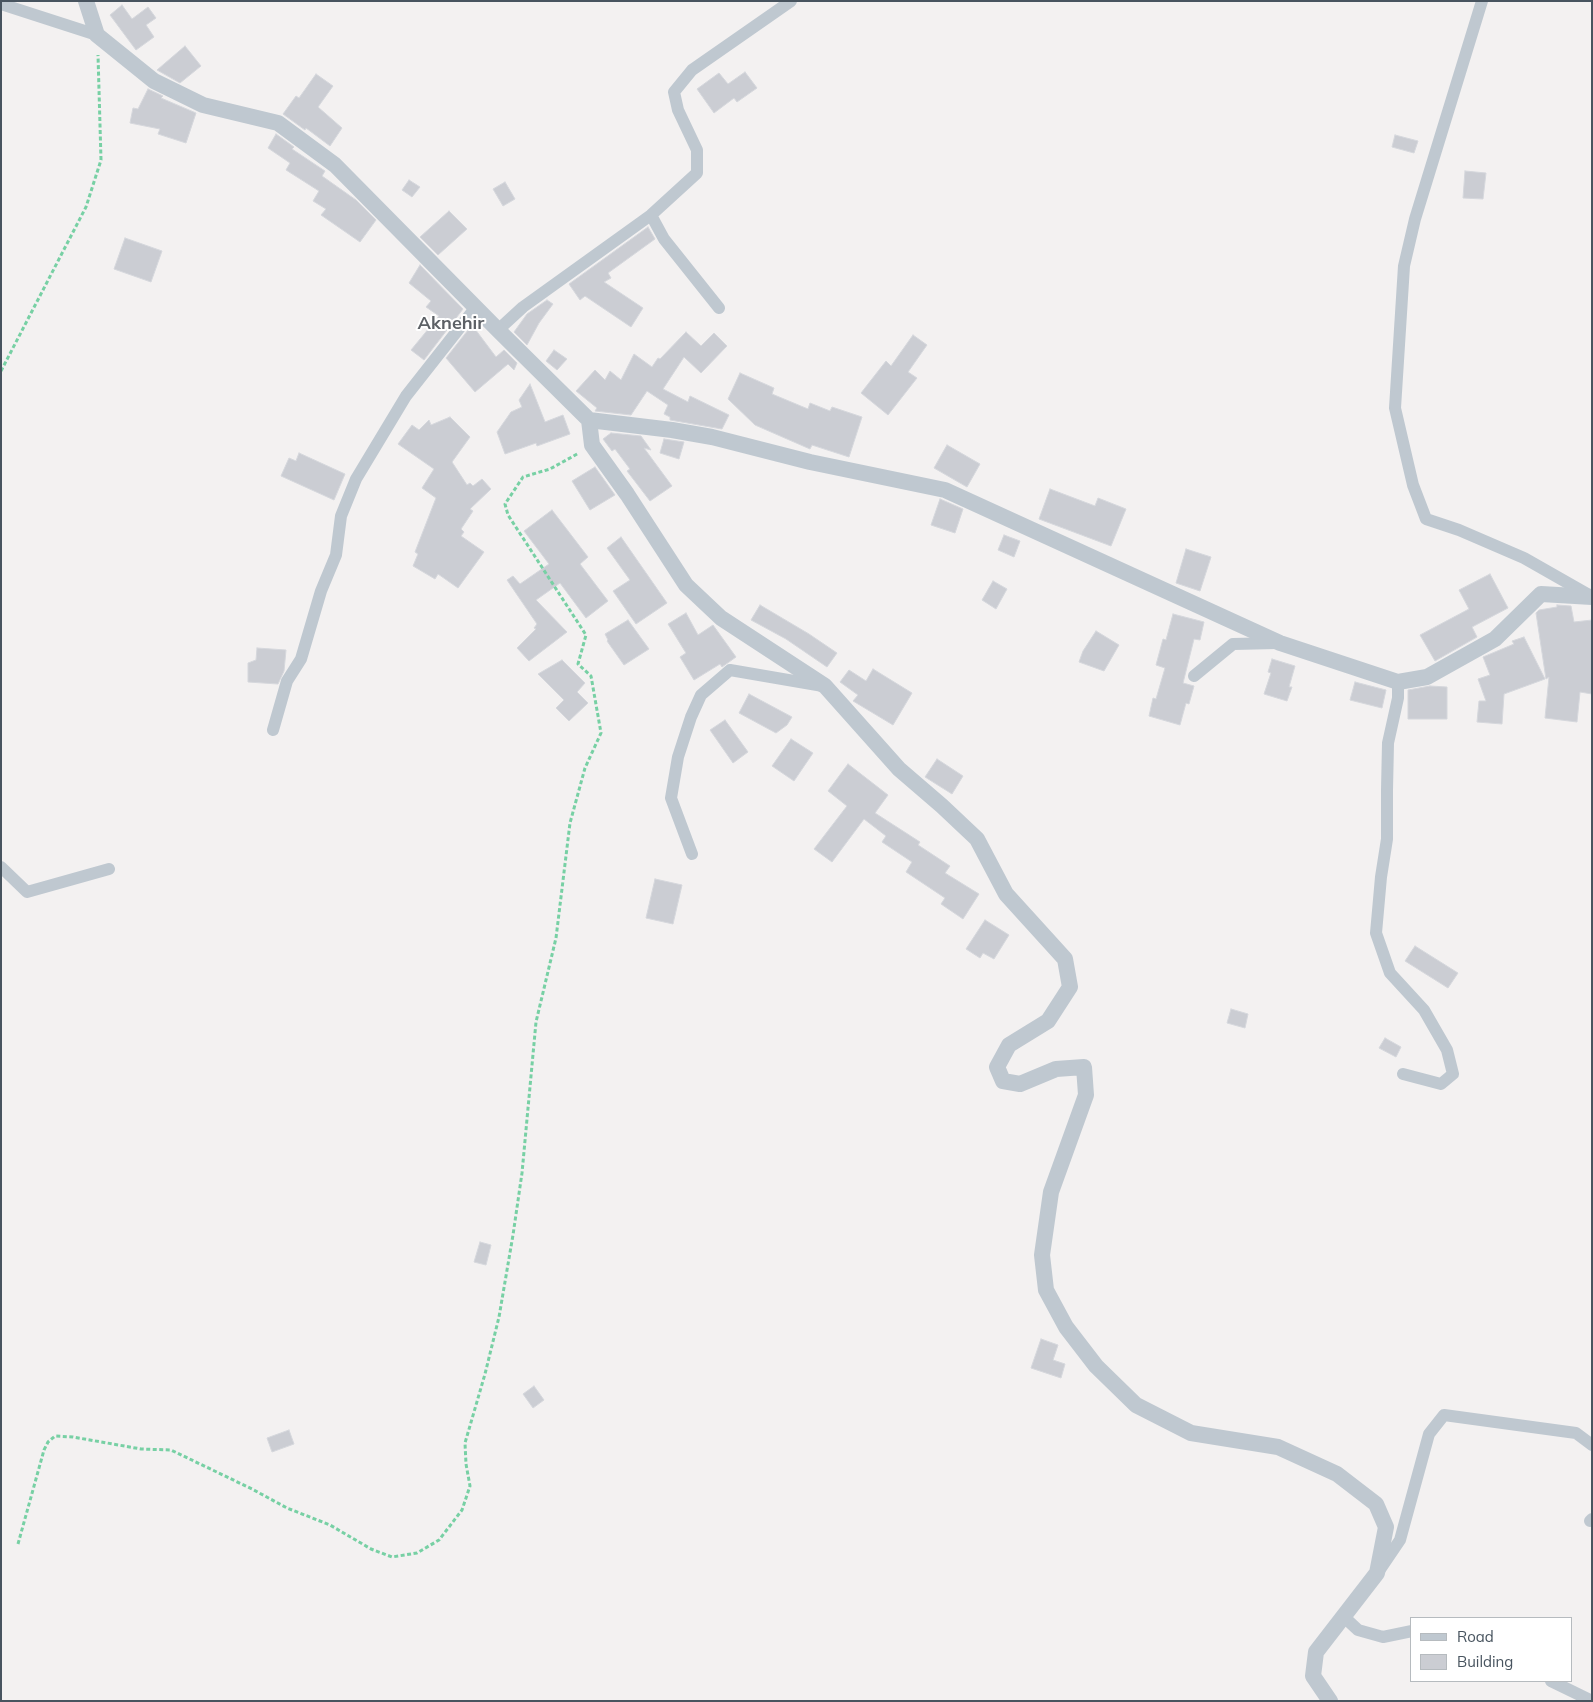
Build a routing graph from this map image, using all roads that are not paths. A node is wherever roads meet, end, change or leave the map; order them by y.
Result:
1 (86, 1) edge
2 (791, 1) edge
3 (1482, 1) edge
4 (1, 4) edge
5 (97, 34) junction
6 (651, 215) junction
7 (476, 307) junction
8 (719, 308) dead end
9 (498, 330) junction
10 (589, 420) junction
11 (1592, 596) edge
12 (1280, 643) junction
13 (1194, 676) dead end
14 (1398, 682) junction
15 (824, 686) junction
16 (272, 730) dead end
17 (692, 854) dead end
18 (1, 868) edge
19 (109, 869) dead end
20 (1403, 1074) dead end
21 (1592, 1445) edge
22 (1377, 1573) junction
23 (1343, 1616) junction
24 (1410, 1631) edge
25 (1553, 1682) edge
26 (1592, 1700) edge
27 (1330, 1701) edge

1 - 5 street
2 - 6 street
3 - 11 street
4 - 5 street
5 - 7 street
6 - 8 street
6 - 9 street
7 - 9 street
7 - 16 street
9 - 10 street
10 - 12 street
10 - 15 street
11 - 14 street
12 - 13 street
12 - 14 street
14 - 20 street
15 - 17 street
15 - 22 street
18 - 19 street
21 - 22 street
22 - 23 street
23 - 24 street
23 - 27 street
25 - 26 street

